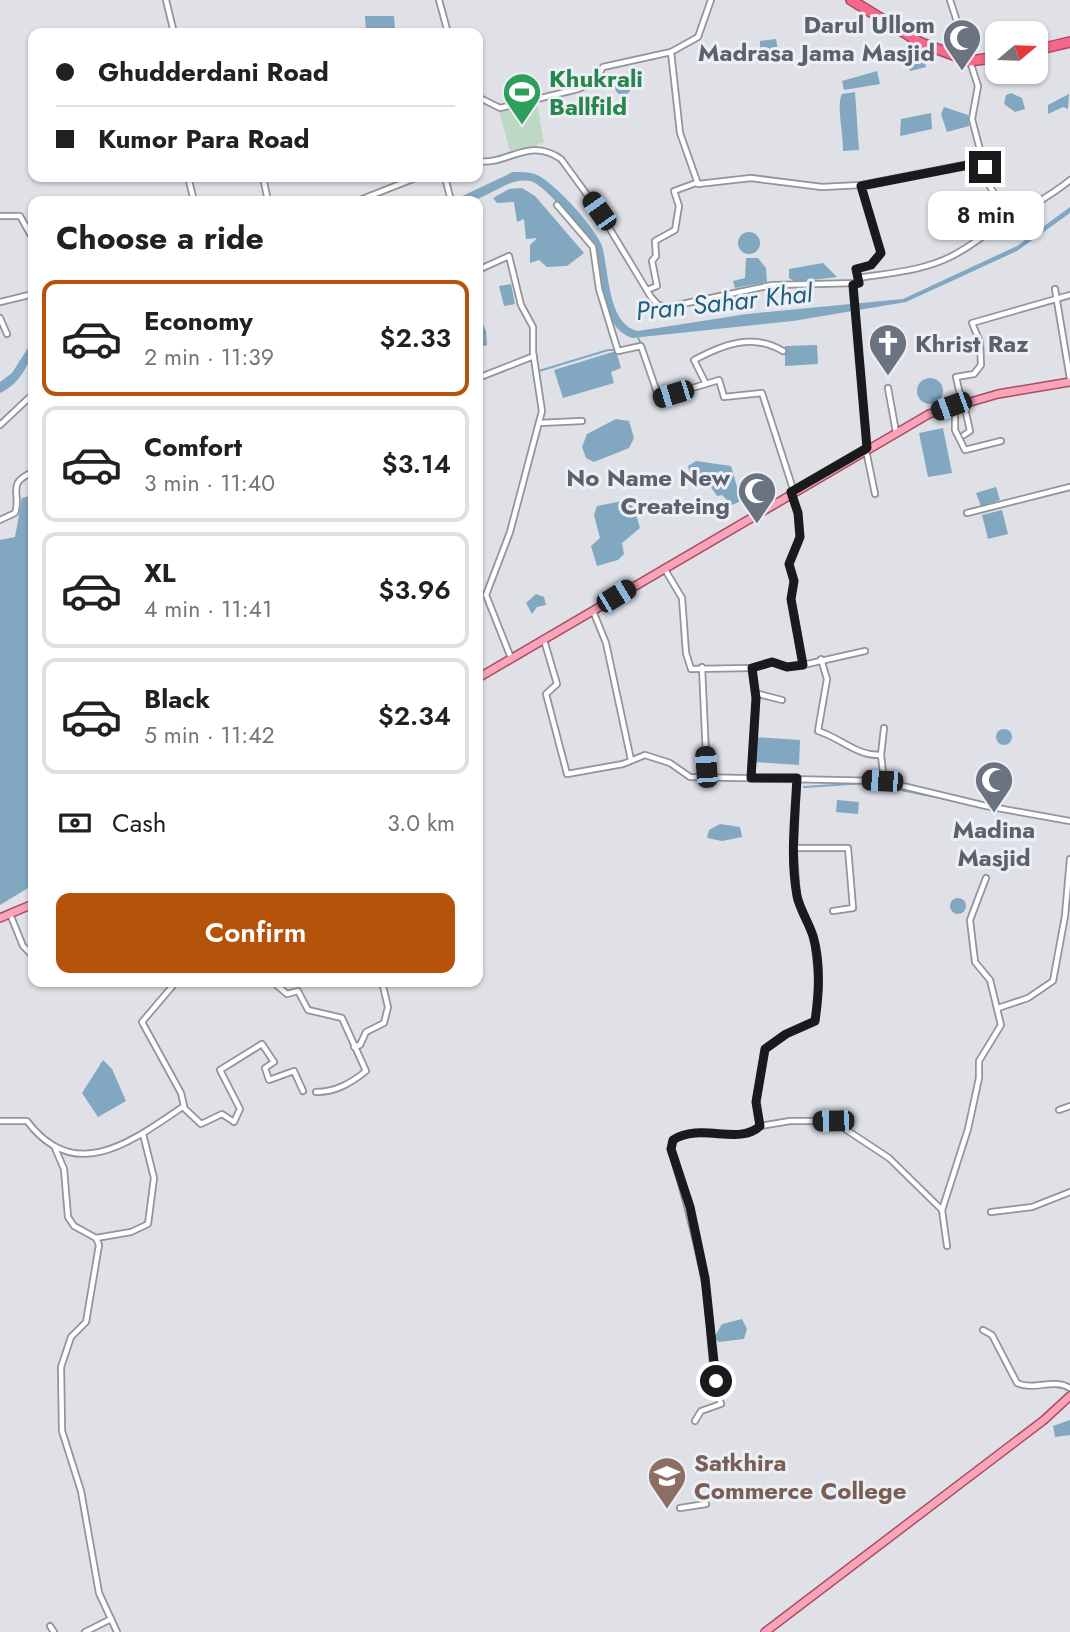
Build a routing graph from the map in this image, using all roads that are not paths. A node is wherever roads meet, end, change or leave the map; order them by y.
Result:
1 (166, 0) edge
2 (439, 0) edge
3 (711, 0) edge
4 (851, 0) edge
5 (950, 0) edge
6 (172, 28) edge
7 (447, 28) edge
8 (1070, 42) edge
9 (1048, 47) edge
10 (671, 52) junction
11 (985, 59) edge
12 (970, 61) junction
13 (483, 100) edge
14 (483, 162) edge
15 (984, 162) junction
16 (1070, 180) edge
17 (405, 182) edge
18 (697, 183) junction
19 (861, 186) junction
20 (370, 196) edge
21 (557, 205) dead end
22 (0, 216) edge
23 (1010, 219) junction
24 (28, 230) edge
25 (483, 268) edge
26 (858, 278) junction
27 (853, 285) junction
28 (1055, 289) dead end
29 (647, 290) junction
30 (28, 295) edge
31 (1070, 295) edge
32 (1056, 299) junction
33 (0, 302) edge
34 (0, 318) edge
35 (7, 334) dead end
36 (783, 351) dead end
37 (534, 356) junction
38 (483, 376) edge
39 (1070, 381) edge
40 (706, 384) junction
41 (888, 387) dead end
42 (28, 399) edge
43 (961, 404) junction
44 (582, 421) dead end
45 (539, 423) junction
46 (0, 425) edge
47 (896, 432) junction
48 (964, 435) dead end
49 (1001, 441) dead end
50 (867, 449) junction
51 (28, 475) edge
52 (1070, 487) edge
53 (792, 492) junction
54 (875, 494) dead end
55 (967, 513) dead end
56 (0, 520) edge
57 (664, 568) junction
58 (592, 610) junction
59 (544, 639) junction
60 (865, 651) dead end
61 (510, 658) junction
62 (821, 659) junction
63 (803, 665) junction
64 (702, 667) junction
65 (752, 668) junction
66 (483, 675) edge
67 (755, 693) junction
68 (782, 700) dead end
69 (884, 728) dead end
70 (881, 755) junction
71 (631, 760) junction
72 (707, 778) junction
73 (751, 778) junction
74 (797, 778) junction
75 (884, 782) junction
76 (1070, 821) edge
77 (794, 848) junction
78 (1070, 859) edge
79 (986, 878) dead end
80 (28, 906) edge
81 (833, 911) dead end
82 (10, 914) junction
83 (0, 918) edge
84 (28, 952) edge
85 (172, 987) edge
86 (279, 987) edge
87 (383, 987) edge
88 (998, 1008) junction
89 (354, 1047) junction
90 (303, 1091) dead end
91 (316, 1092) dead end
92 (184, 1106) junction
93 (1070, 1106) edge
94 (1059, 1110) dead end
95 (0, 1121) edge
96 (760, 1126) junction
97 (143, 1135) junction
98 (55, 1148) junction
99 (1070, 1192) edge
100 (942, 1210) junction
101 (991, 1212) dead end
102 (96, 1238) junction
103 (947, 1246) dead end
104 (983, 1331) dead end
105 (1070, 1388) edge
106 (1070, 1396) edge
107 (695, 1421) dead end
108 (706, 1504) dead end
109 (680, 1508) dead end
110 (111, 1619) junction
111 (50, 1626) dead end
112 (54, 1632) edge
113 (85, 1632) edge
114 (117, 1632) edge
115 (765, 1632) edge

1 - 6 street
2 - 7 street
3 - 10 street
4 - 12 highway
5 - 12 street
8 - 9 highway
10 - 13 street
10 - 18 street
11 - 12 highway
12 - 15 street
14 - 29 street
15 - 19 street
15 - 23 street
16 - 23 street
17 - 20 street
18 - 19 street
18 - 29 street
19 - 26 street
21 - 40 street
22 - 24 street
23 - 26 street
25 - 37 street
26 - 27 street
27 - 29 street
27 - 50 street
28 - 32 street
30 - 33 street
31 - 32 street
32 - 39 street
32 - 43 street
34 - 35 street
36 - 40 street
37 - 38 street
37 - 45 street
39 - 43 main road
40 - 53 street
41 - 47 street
42 - 46 street
43 - 47 main road
43 - 48 street
43 - 49 street
44 - 45 street
45 - 61 street
47 - 50 main road
50 - 53 main road
50 - 54 street
51 - 56 street
52 - 55 street
53 - 57 main road
53 - 63 street
57 - 58 main road
57 - 64 street
58 - 59 main road
58 - 71 street
59 - 61 main road
59 - 71 street
60 - 62 street
61 - 66 main road
62 - 63 street
62 - 70 street
63 - 65 street
64 - 65 street
64 - 72 street
65 - 67 street
67 - 68 street
67 - 73 street
69 - 70 street
70 - 75 street
71 - 72 street
72 - 73 street
73 - 74 street
74 - 75 street
74 - 77 street
75 - 76 street
77 - 81 street
77 - 96 street
78 - 88 street
79 - 88 street
80 - 82 main road
82 - 83 main road
82 - 84 street
85 - 92 street
86 - 89 street
87 - 89 street
88 - 100 street
89 - 91 street
90 - 92 street
92 - 97 street
93 - 94 street
95 - 98 street
96 - 100 street
96 - 107 street
97 - 98 street
97 - 102 street
98 - 102 street
99 - 101 street
100 - 103 street
102 - 110 street
104 - 105 street
106 - 115 main road
108 - 109 street
110 - 113 street
110 - 114 street
111 - 112 street

